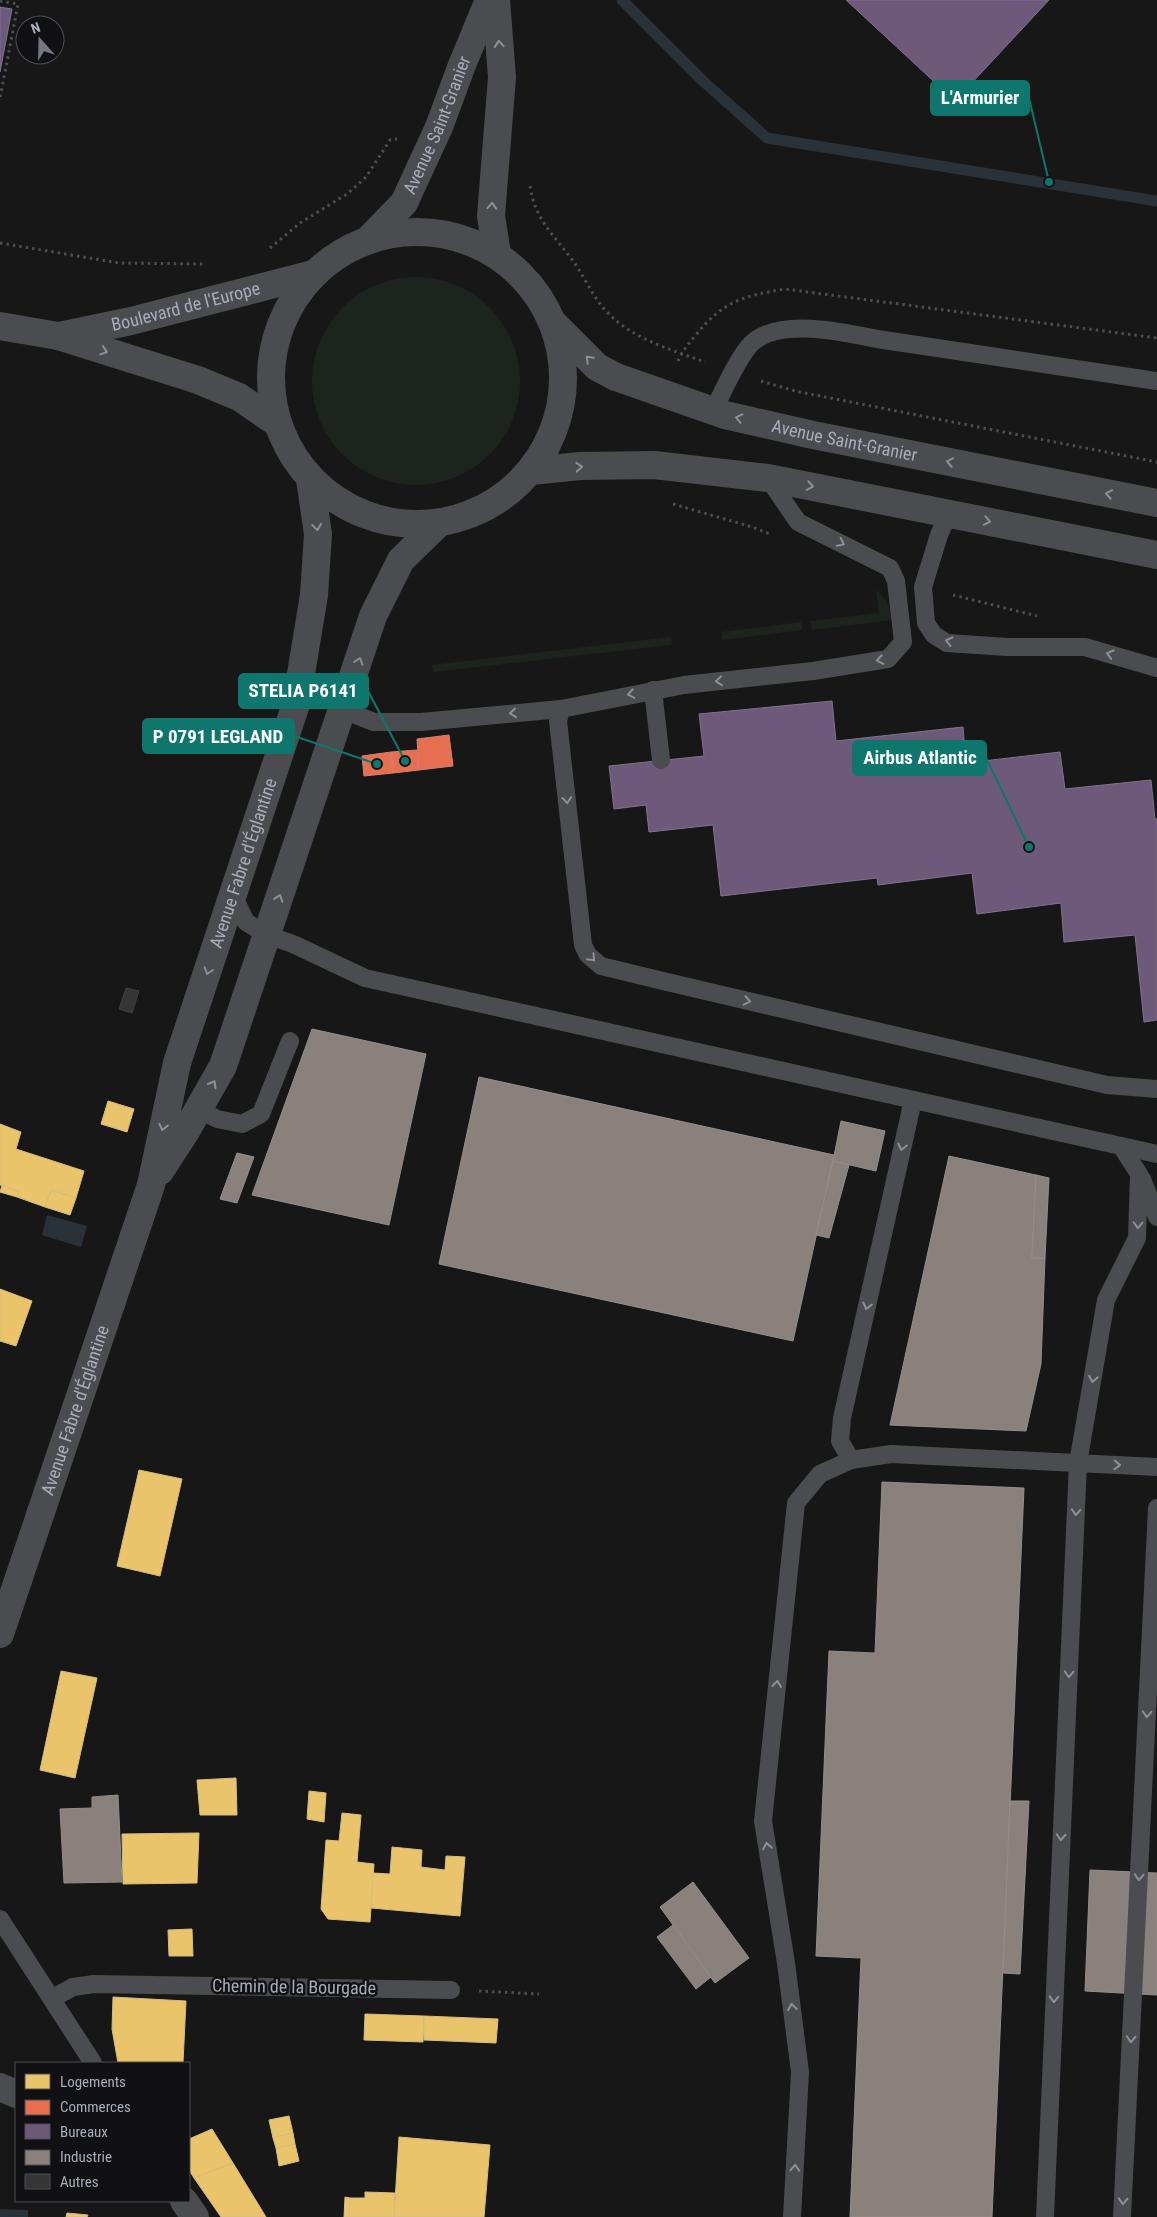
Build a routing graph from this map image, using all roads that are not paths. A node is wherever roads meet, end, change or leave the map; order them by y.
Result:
1 (489, 0) edge
2 (496, 0) edge
3 (369, 239) junction
4 (497, 254) junction
5 (313, 274) junction
6 (554, 324) junction
7 (0, 326) edge
8 (58, 336) junction
9 (1157, 381) edge
10 (713, 411) junction
11 (276, 423) junction
12 (531, 470) junction
13 (768, 478) junction
14 (310, 479) junction
15 (1157, 503) edge
16 (949, 513) junction
17 (439, 523) junction
18 (1157, 555) edge
19 (1157, 668) edge
20 (652, 690) junction
21 (562, 709) junction
22 (343, 710) junction
23 (660, 760) dead end
24 (233, 895) junction
25 (267, 935) junction
26 (290, 1041) dead end
27 (1157, 1090) edge
28 (913, 1100) junction
29 (199, 1109) junction
30 (1121, 1146) junction
31 (1157, 1154) edge
32 (1139, 1174) junction
33 (151, 1185) junction
34 (1157, 1194) edge
35 (1157, 1217) edge
36 (851, 1460) junction
37 (1078, 1463) junction
38 (1157, 1467) edge
39 (1157, 1508) edge
40 (0, 1634) edge
41 (0, 1919) edge
42 (451, 1990) road end
43 (53, 1998) junction
44 (93, 2062) edge
45 (0, 2088) edge
46 (15, 2094) edge
47 (185, 2202) edge
48 (195, 2217) edge
49 (792, 2217) edge
50 (1045, 2217) edge
51 (1122, 2217) edge

1 - 3 street, Avenue Saint-Granier
4 -> 2 street, Avenue Saint-Granier
3 - 4 street
3 - 5 street
4 - 6 street
5 - 8 street, Boulevard de l'Europe
5 - 11 street
10 -> 6 street, Avenue Saint-Granier
6 - 12 street
7 - 8 street, Boulevard de l'Europe
8 -> 11 street, Boulevard de l'Europe
9 - 10 lane
15 -> 10 street, Avenue Saint-Granier
11 - 14 street
12 -> 13 street
12 - 17 street
13 -> 16 street
13 -> 20 lane
14 - 17 street
14 -> 24 street, Avenue Fabre d'Églantine
16 -> 18 street
19 -> 16 lane
22 -> 17 street, Avenue Fabre d'Églantine
20 -> 21 lane
20 - 23 lane
21 -> 22 lane
21 -> 27 lane
25 -> 22 street, Avenue Fabre d'Églantine
24 - 25 lane
24 -> 33 street, Avenue Fabre d'Églantine
25 - 28 lane
29 -> 25 street, Avenue Fabre d'Églantine
26 - 29 lane
28 - 30 lane
28 -> 36 lane
29 - 33 street, Avenue Fabre d'Églantine
30 - 31 lane
30 - 32 lane
32 - 34 lane
32 - 35 lane
32 -> 37 lane
33 - 40 street, Avenue Fabre d'Églantine
36 - 37 lane
49 -> 36 lane
37 -> 38 lane
37 -> 50 lane
39 -> 51 lane
41 - 43 lane
42 - 43 lane, Chemin de la Bourgade
43 - 44 lane
45 - 46 street
47 - 48 street

